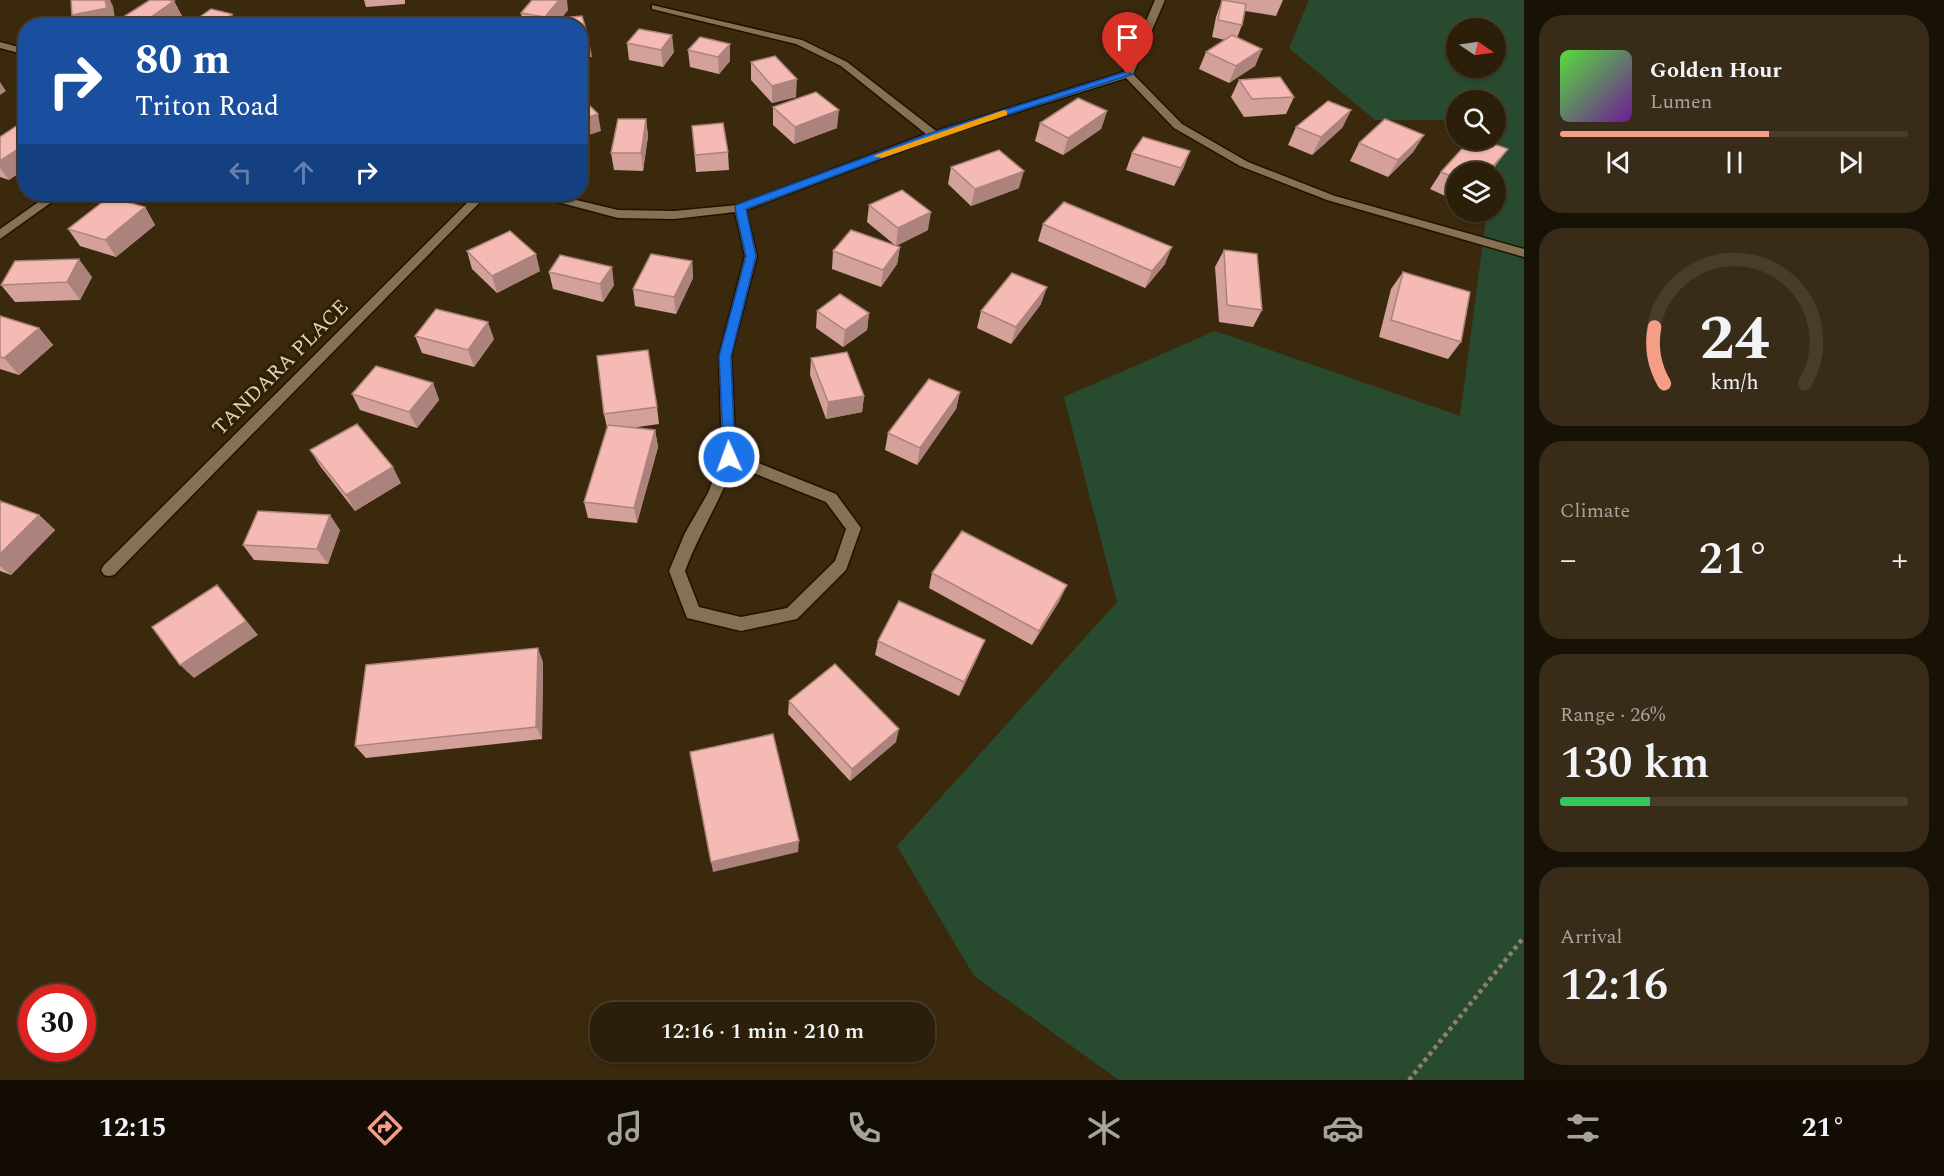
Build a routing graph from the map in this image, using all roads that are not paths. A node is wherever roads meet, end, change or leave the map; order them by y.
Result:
1 (1160, 0) edge
2 (655, 7) dead end
3 (0, 45) edge
4 (18, 50) edge
5 (1128, 74) junction
6 (934, 135) junction
7 (47, 201) edge
8 (475, 201) edge
9 (567, 201) edge
10 (740, 208) junction
11 (0, 235) edge
12 (1524, 253) edge
13 (729, 457) junction
14 (109, 570) dead end

1 - 5 street
2 - 6 street
3 - 4 street
5 - 6 street
5 - 12 street
6 - 10 street
7 - 11 street
8 - 14 street, TANDARA PLACE
9 - 10 street
10 - 13 street
13 - 13 street

